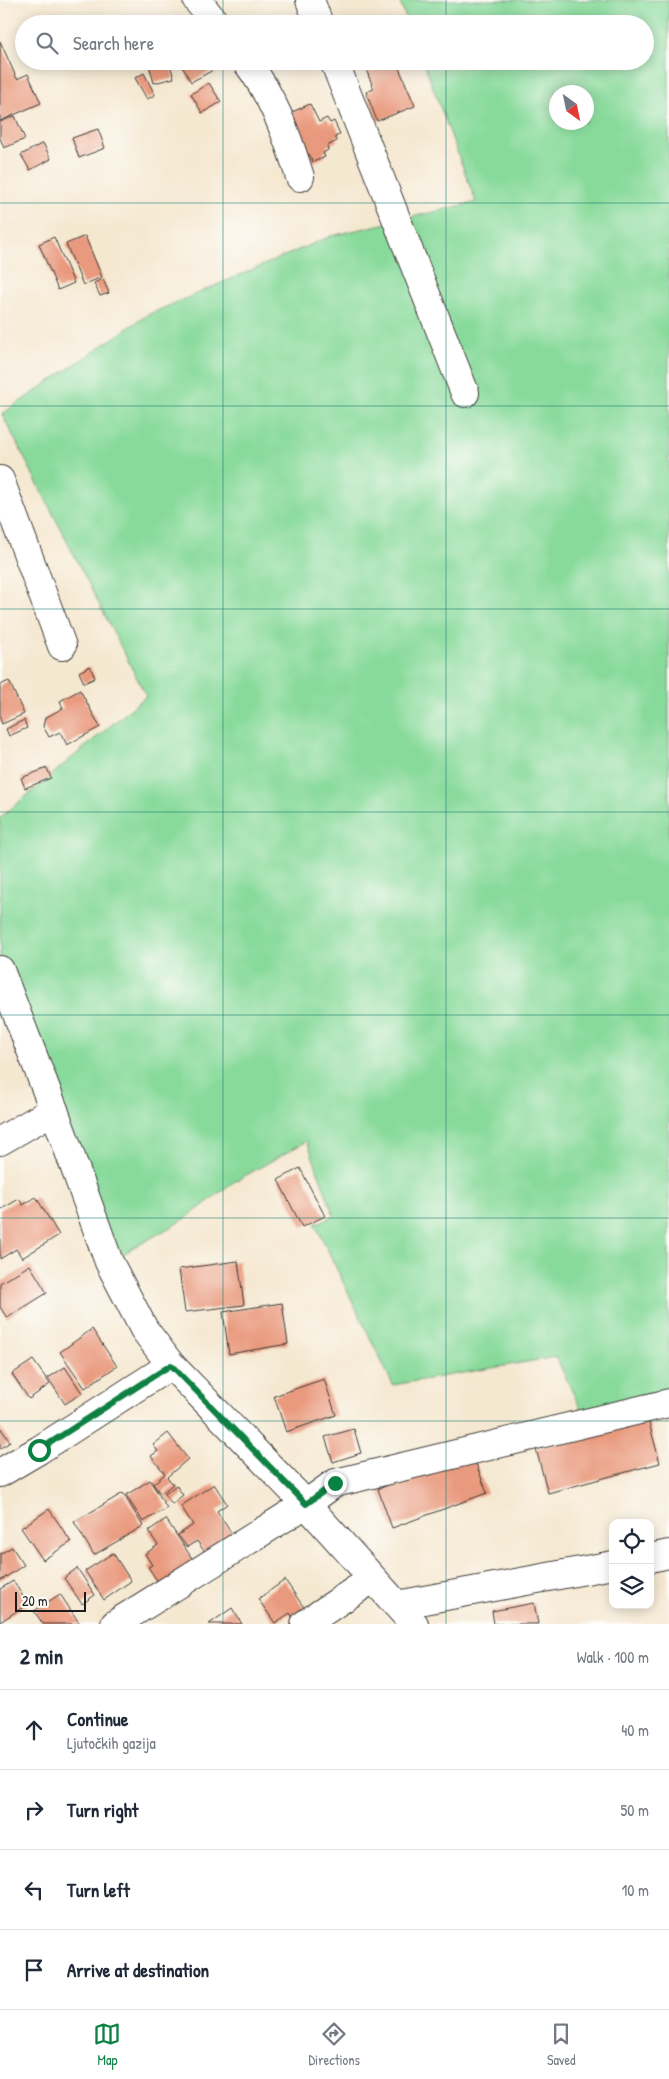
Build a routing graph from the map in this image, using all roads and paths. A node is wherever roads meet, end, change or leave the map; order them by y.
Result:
1 (197, 0) edge
2 (310, 0) edge
3 (209, 15) edge
4 (316, 15) edge
5 (252, 70) edge
6 (338, 70) edge
7 (300, 177) dead end
8 (465, 393) dead end
9 (0, 480) edge
10 (62, 646) dead end
11 (0, 970) edge
12 (54, 1110) junction
13 (0, 1141) edge
14 (171, 1365) junction
15 (669, 1404) edge
16 (0, 1473) edge
17 (306, 1504) junction
18 (669, 1554) edge
19 (654, 1557) edge
20 (609, 1566) edge
21 (372, 1579) junction
22 (405, 1615) edge
23 (115, 1624) edge
24 (305, 1624) edge

1 - 3 street
2 - 4 street
5 - 7 street
6 - 8 street
9 - 10 street
11 - 12 street
12 - 13 street
12 - 14 street
14 - 16 street
14 - 17 street
15 - 17 street
17 - 21 street
17 - 23 street
18 - 19 street
20 - 22 street
21 - 22 street
21 - 24 street

